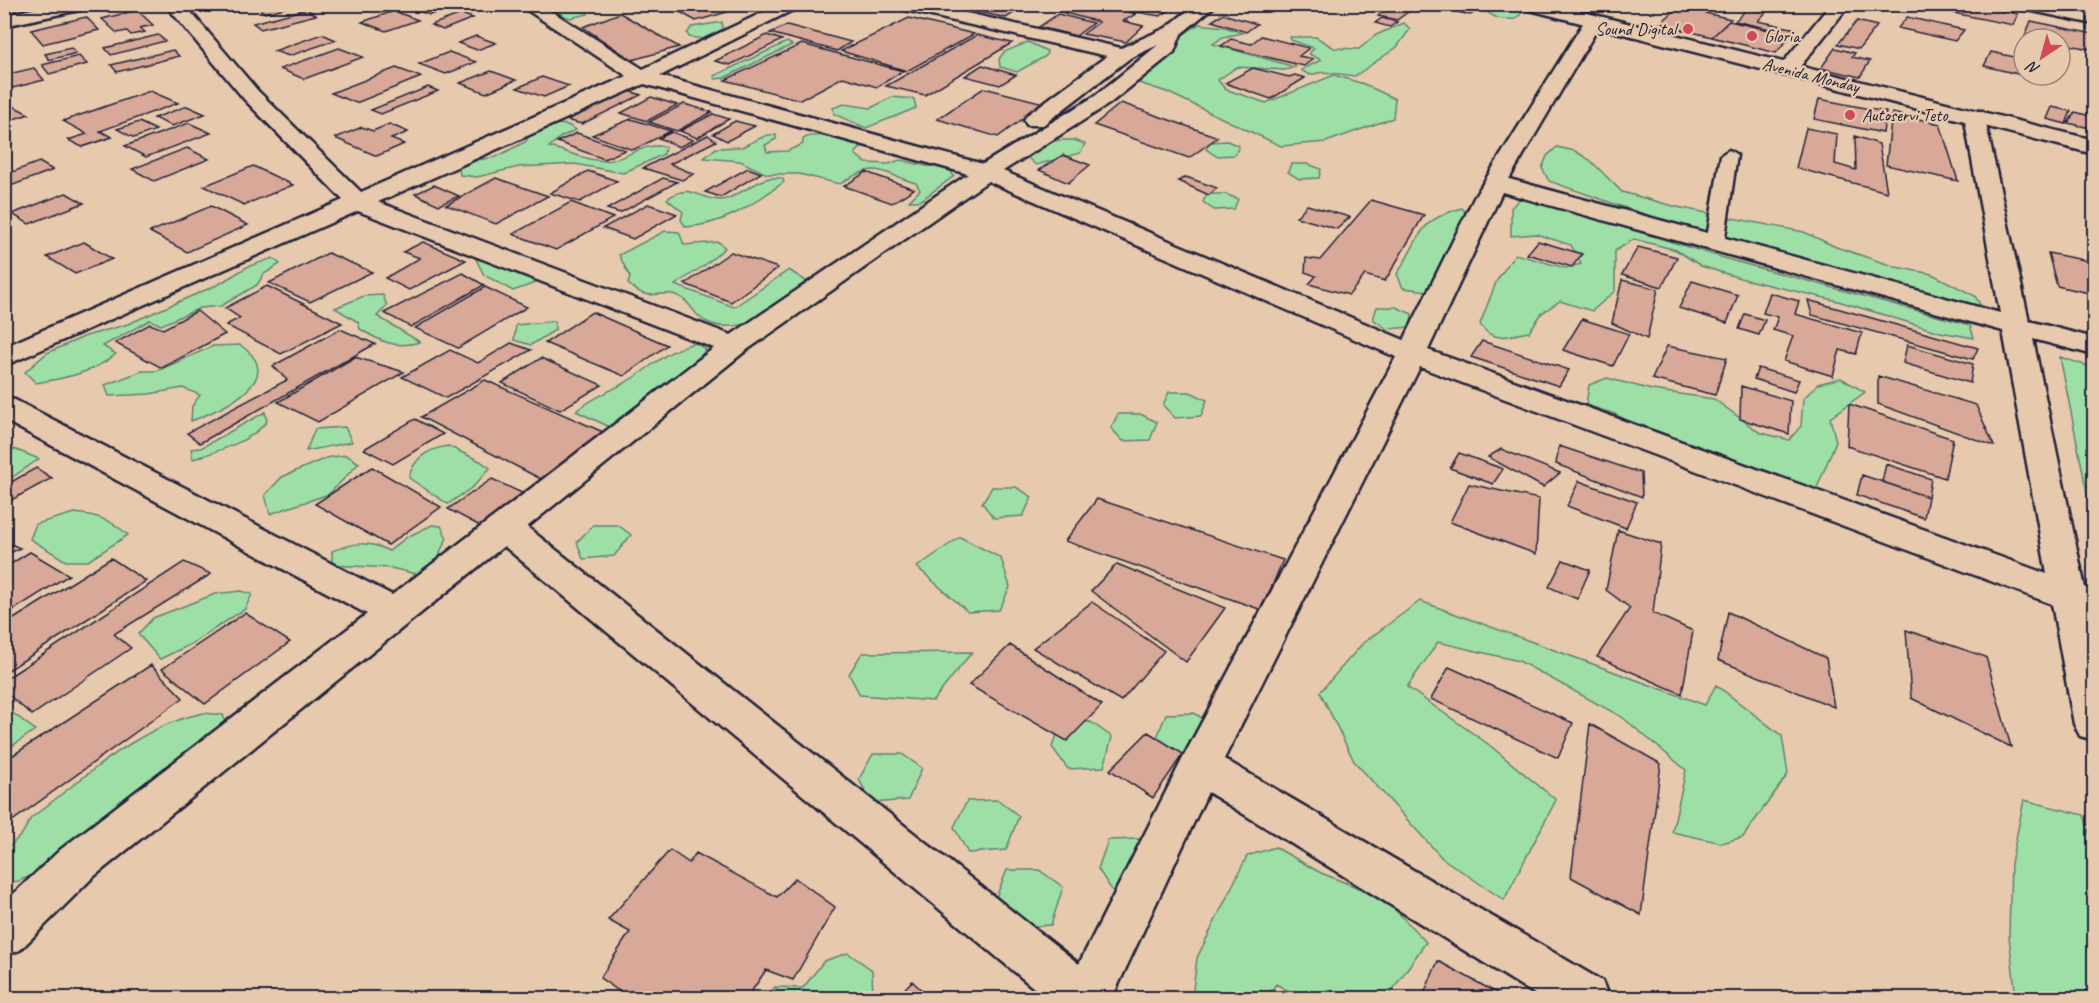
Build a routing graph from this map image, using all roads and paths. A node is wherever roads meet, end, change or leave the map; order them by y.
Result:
1 (83, 4) edge
2 (174, 4) edge
3 (527, 4) edge
4 (796, 4) edge
5 (901, 4) edge
6 (1209, 4) edge
7 (1528, 4) edge
8 (1841, 4) edge
9 (2023, 4) edge
10 (2094, 19) edge
11 (4, 21) edge
12 (1593, 21) junction
13 (1173, 32) junction
14 (1123, 54) junction
15 (1788, 69) junction
16 (642, 77) junction
17 (1975, 116) junction
18 (2094, 147) edge
19 (1729, 155) dead end
20 (986, 172) junction
21 (1496, 183) junction
22 (359, 203) junction
23 (1715, 244) junction
24 (2016, 328) junction
25 (734, 346) junction
26 (2094, 347) edge
27 (1412, 354) junction
28 (4, 358) edge
29 (4, 407) edge
30 (505, 528) junction
31 (2081, 601) edge
32 (397, 614) junction
33 (2094, 724) edge
34 (1200, 766) junction
35 (4, 934) edge
36 (1085, 999) edge
37 (1585, 999) edge

1 - 11 street
2 - 22 street
3 - 16 street
4 - 16 street
5 - 14 street
6 - 13 street
7 - 12 street, Avenida Monday
8 - 15 street
9 - 10 street
12 - 15 street, Avenida Monday
12 - 21 street
13 - 14 street
13 - 20 street
14 - 20 street
15 - 17 street, Avenida Monday
16 - 20 street
16 - 22 street
17 - 18 street, Avenida Monday
17 - 24 street
19 - 23 lane
20 - 25 street
20 - 27 street
21 - 23 street
21 - 27 street
22 - 25 street
22 - 28 street
23 - 24 street
24 - 26 street
24 - 31 street
25 - 30 street
27 - 31 street
27 - 34 street
29 - 32 street
30 - 32 street
30 - 36 street
31 - 33 street
32 - 35 street
34 - 36 street
34 - 37 street

